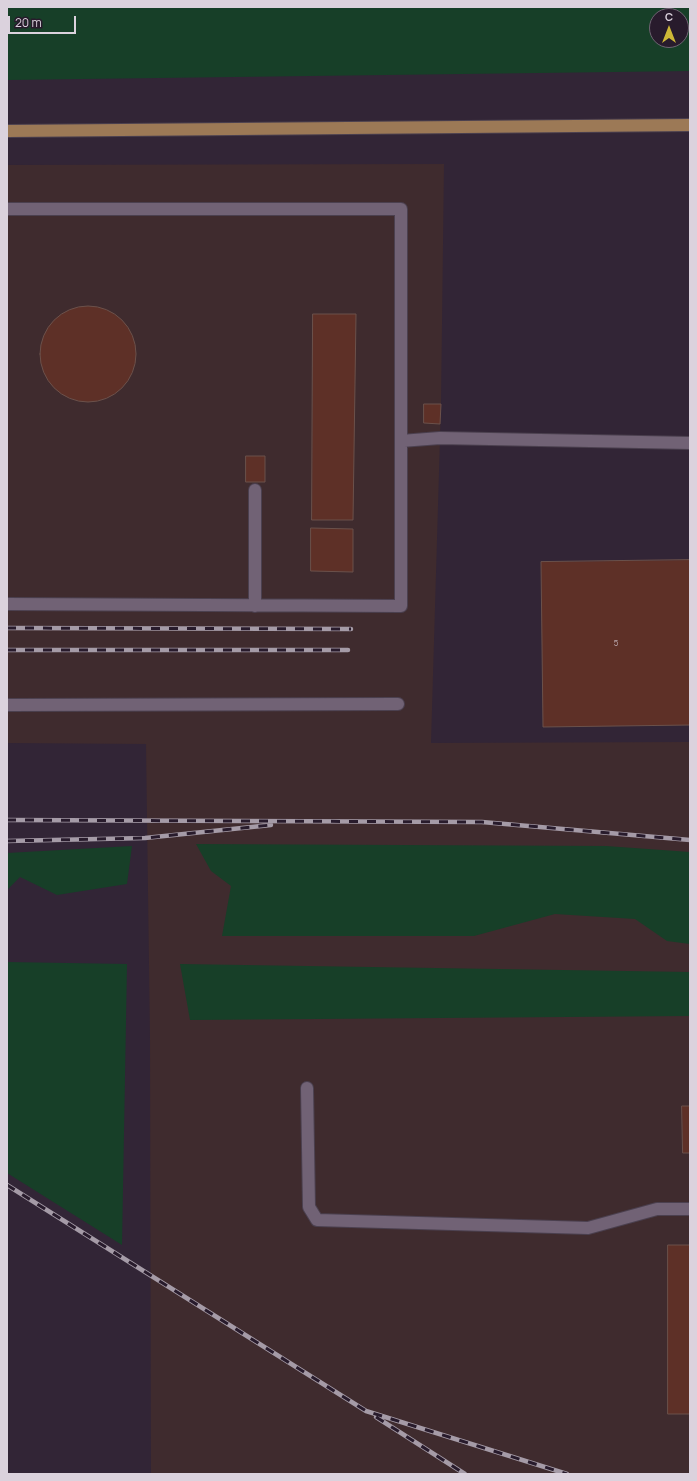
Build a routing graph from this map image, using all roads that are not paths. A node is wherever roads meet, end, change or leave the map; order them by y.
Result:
1 (690, 125) edge
2 (7, 131) edge
3 (7, 209) edge
4 (401, 441) junction
5 (690, 443) edge
6 (255, 490) dead end
7 (7, 604) edge
8 (255, 606) junction
9 (398, 704) dead end
10 (7, 705) edge
11 (307, 1088) dead end
12 (690, 1209) edge

1 - 2 main road
3 - 4 street
4 - 5 street
4 - 8 street
6 - 8 street
7 - 8 street
9 - 10 street
11 - 12 street

